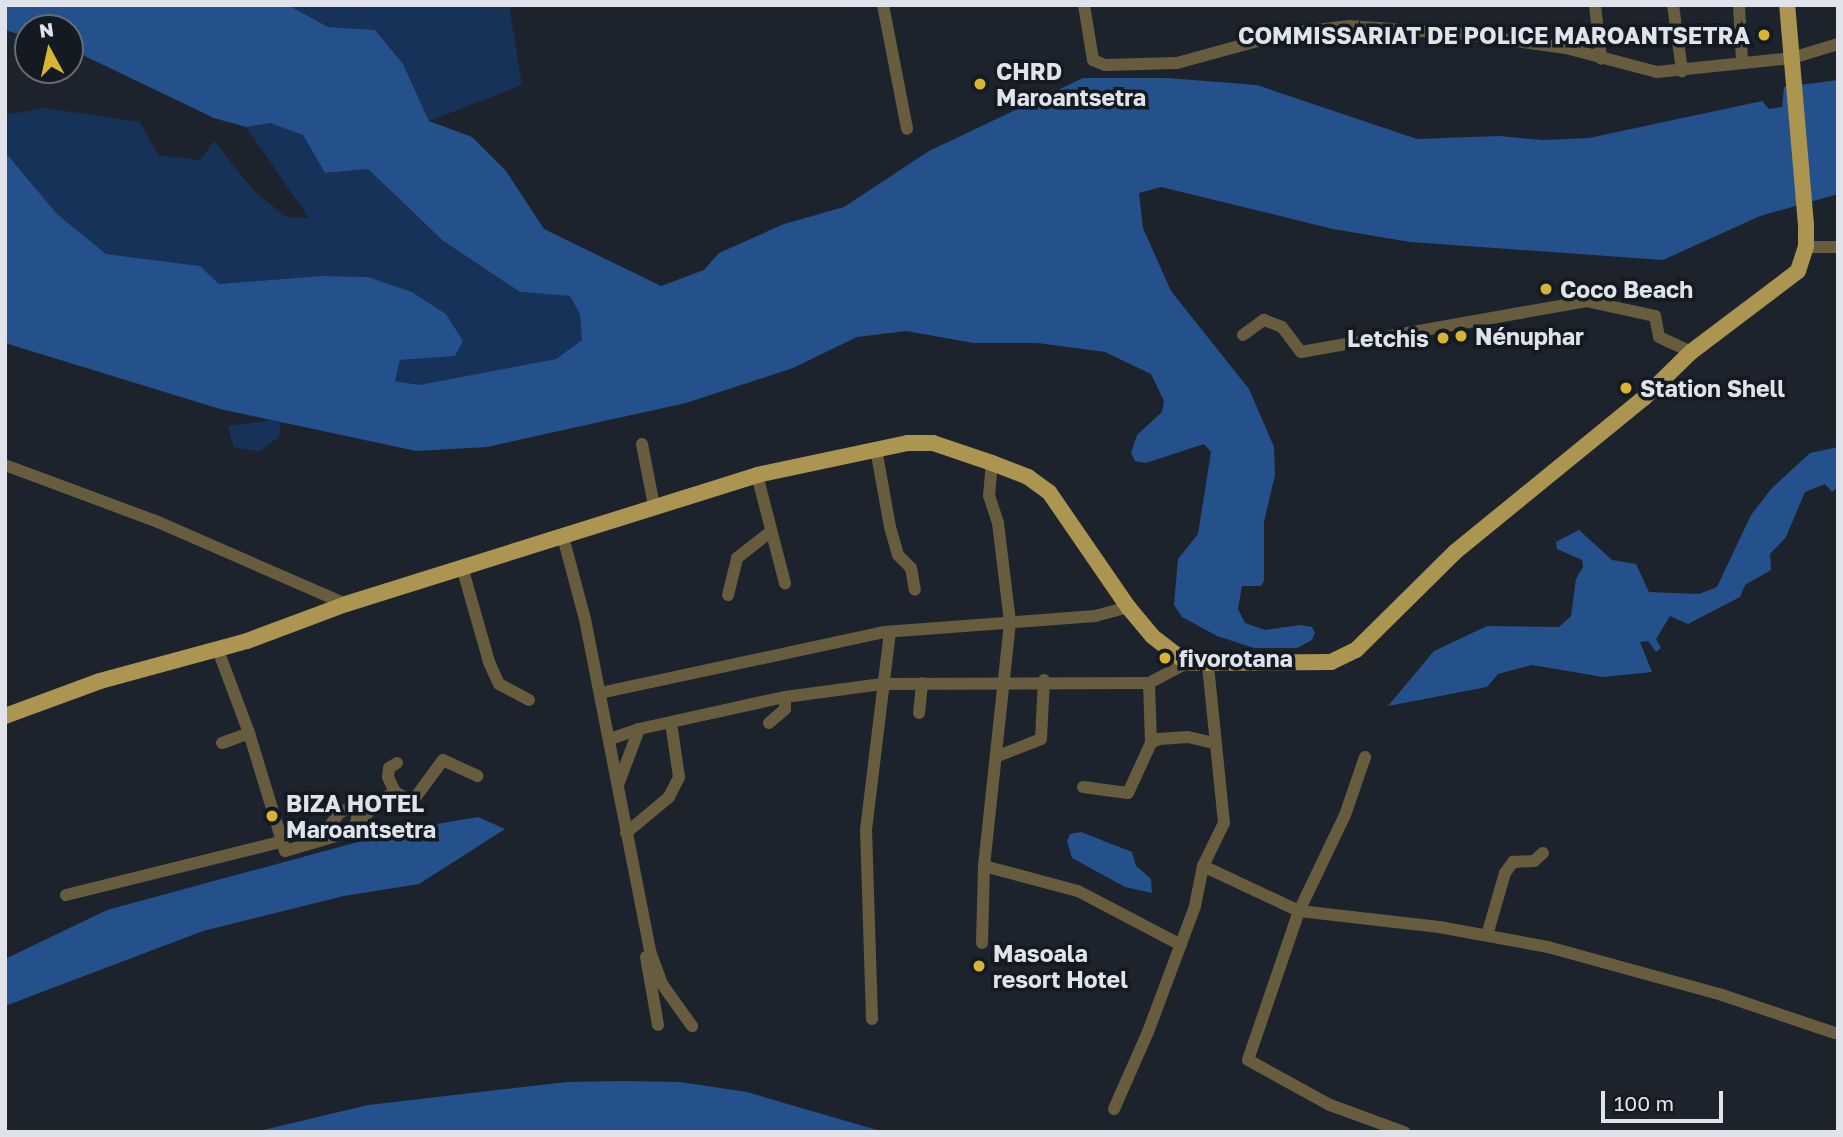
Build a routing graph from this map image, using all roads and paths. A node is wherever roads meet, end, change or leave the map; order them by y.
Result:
1 (883, 5) edge
2 (1084, 5) edge
3 (1595, 5) edge
4 (1673, 5) edge
5 (1739, 5) edge
6 (1787, 5) edge
7 (1838, 44) edge
8 (1792, 58) junction
9 (1601, 59) junction
10 (1742, 60) junction
11 (1682, 71) junction
12 (907, 129) dead end
13 (1807, 247) junction
14 (1838, 247) edge
15 (1243, 335) dead end
16 (1691, 352) junction
17 (642, 444) dead end
18 (876, 449) junction
19 (992, 463) junction
20 (5, 465) edge
21 (757, 475) junction
22 (654, 506) junction
23 (769, 533) junction
24 (563, 537) junction
25 (462, 567) junction
26 (785, 583) dead end
27 (915, 590) dead end
28 (728, 595) dead end
29 (346, 604) junction
30 (1128, 607) junction
31 (1010, 622) junction
32 (890, 632) junction
33 (218, 650) junction
34 (1187, 663) junction
35 (1208, 665) junction
36 (1044, 680) junction
37 (1003, 681) junction
38 (1149, 682) junction
39 (922, 683) junction
40 (883, 684) junction
41 (600, 694) junction
42 (785, 696) junction
43 (529, 700) dead end
44 (919, 713) dead end
45 (5, 716) edge
46 (671, 723) junction
47 (769, 723) dead end
48 (639, 729) junction
49 (249, 733) junction
50 (610, 739) junction
51 (222, 743) dead end
52 (1151, 743) junction
53 (1214, 743) junction
54 (998, 755) junction
55 (1365, 757) dead end
56 (397, 763) dead end
57 (477, 776) dead end
58 (618, 785) junction
59 (1083, 787) dead end
60 (375, 796) dead end
61 (412, 802) junction
62 (356, 823) junction
63 (626, 833) junction
64 (280, 842) junction
65 (1544, 853) dead end
66 (985, 866) junction
67 (1203, 866) junction
68 (66, 895) dead end
69 (1299, 911) junction
70 (643, 912) junction
71 (1487, 935) junction
72 (982, 943) dead end
73 (1181, 945) junction
74 (872, 1019) dead end
75 (658, 1025) dead end
76 (692, 1026) dead end
77 (1835, 1033) dead end
78 (1114, 1109) dead end
79 (1404, 1132) edge

1 - 12 street
2 - 9 street
3 - 9 street
4 - 11 street
5 - 10 street
6 - 8 main road
7 - 8 street
8 - 10 street
8 - 13 main road
9 - 11 street
10 - 11 street
13 - 14 street
13 - 16 main road
15 - 16 street
16 - 35 main road
17 - 22 street
18 - 19 main road
18 - 21 main road
18 - 27 street
19 - 30 main road
19 - 31 street
20 - 29 street
21 - 22 main road
21 - 23 street
22 - 24 main road
23 - 26 street
23 - 28 street
24 - 25 main road
24 - 41 street
25 - 29 main road
25 - 43 street
29 - 33 main road
30 - 31 street
30 - 34 main road
31 - 32 street
31 - 37 street
32 - 40 street
32 - 41 street
33 - 45 main road
33 - 49 street
34 - 35 main road
34 - 38 street
35 - 53 street
36 - 37 street
36 - 38 street
36 - 54 street
37 - 39 street
37 - 54 street
38 - 52 street
39 - 40 street
39 - 44 street
40 - 42 street
40 - 74 street
41 - 50 street
42 - 46 street
42 - 47 street
46 - 48 street
46 - 63 street
48 - 50 street
48 - 58 street
49 - 51 street
49 - 64 street
50 - 58 street
52 - 53 street
52 - 59 street
53 - 67 street
54 - 66 street
55 - 69 street
56 - 61 street
57 - 61 street
58 - 63 street
60 - 62 street
61 - 62 street
62 - 64 street
63 - 70 street
64 - 68 street
65 - 71 street
66 - 72 street
66 - 73 street
67 - 69 street
67 - 73 street
69 - 71 street
69 - 79 street
70 - 75 street
70 - 76 street
71 - 77 street
73 - 78 street

